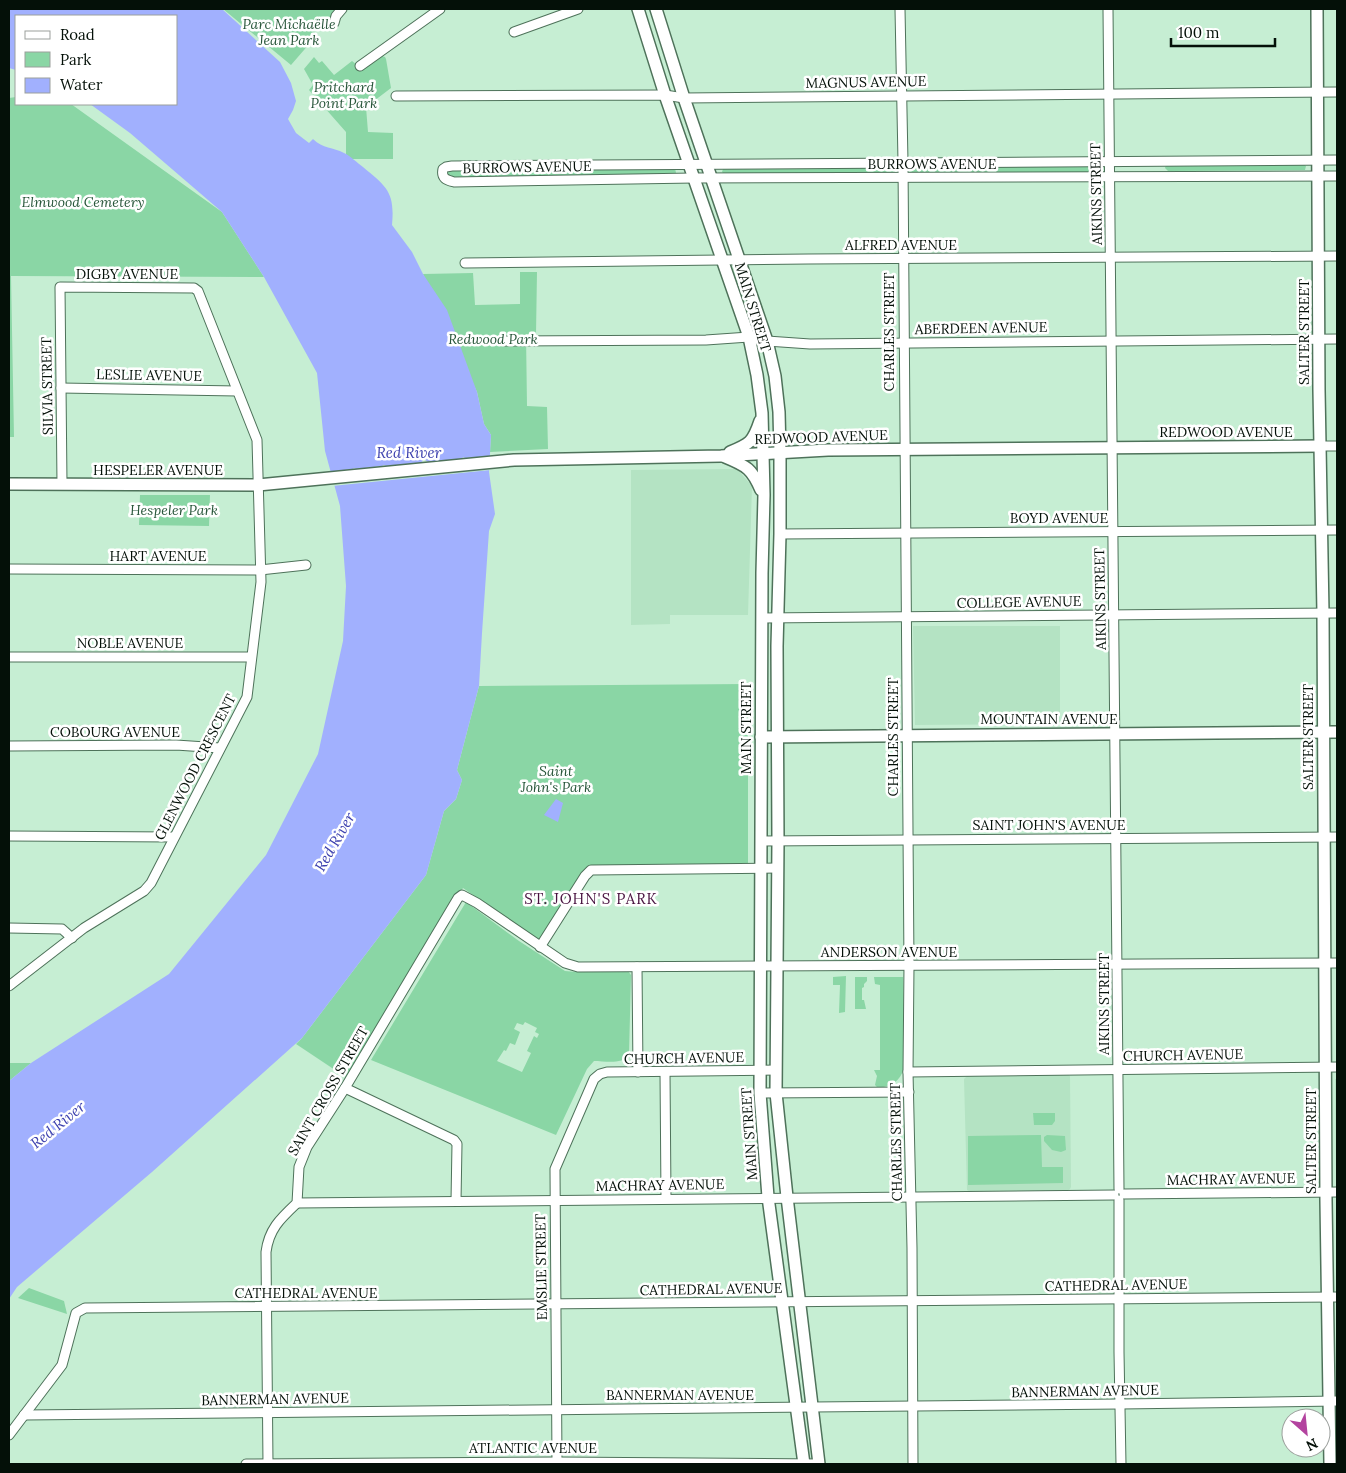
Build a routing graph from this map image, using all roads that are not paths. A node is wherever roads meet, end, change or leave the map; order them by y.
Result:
1 (342, 9) edge
2 (440, 9) edge
3 (578, 9) edge
4 (638, 9) edge
5 (656, 9) edge
6 (900, 9) edge
7 (1108, 9) edge
8 (1317, 9) edge
9 (334, 23) dead end
10 (514, 32) dead end
11 (360, 66) dead end
12 (1317, 92) junction
13 (1337, 92) edge
14 (1109, 93) junction
15 (665, 95) junction
16 (902, 95) junction
17 (396, 96) dead end
18 (684, 98) junction
19 (1317, 160) junction
20 (1337, 160) edge
21 (902, 162) junction
22 (1110, 162) junction
23 (689, 164) junction
24 (707, 164) junction
25 (1110, 176) junction
26 (1318, 176) junction
27 (1337, 176) edge
28 (694, 178) junction
29 (902, 178) junction
30 (712, 179) junction
31 (1319, 256) junction
32 (1337, 256) edge
33 (1111, 257) junction
34 (902, 259) junction
35 (722, 260) junction
36 (740, 260) junction
37 (464, 263) dead end
38 (60, 287) joint
39 (194, 288) joint
40 (749, 337) junction
41 (1319, 339) junction
42 (1337, 339) edge
43 (1111, 340) junction
44 (506, 341) dead end
45 (768, 341) junction
46 (903, 343) junction
47 (61, 388) junction
48 (237, 391) junction
49 (762, 413) junction
50 (1321, 446) junction
51 (1337, 446) edge
52 (1112, 448) junction
53 (904, 449) junction
54 (780, 453) junction
55 (763, 454) junction
56 (721, 456) junction
57 (307, 481) joint
58 (9, 484) edge
59 (62, 484) junction
60 (258, 485) junction
61 (764, 495) junction
62 (1322, 530) junction
63 (1337, 530) edge
64 (1113, 531) junction
65 (905, 533) junction
66 (780, 534) junction
67 (306, 565) dead end
68 (9, 569) edge
69 (260, 570) junction
70 (1323, 613) junction
71 (1337, 613) edge
72 (1113, 614) junction
73 (778, 617) junction
74 (905, 617) junction
75 (762, 618) junction
76 (9, 657) edge
77 (251, 657) junction
78 (1323, 732) junction
79 (1337, 732) edge
80 (1114, 734) junction
81 (906, 735) junction
82 (778, 736) junction
83 (761, 737) junction
84 (9, 746) edge
85 (220, 748) junction
86 (9, 836) edge
87 (174, 837) junction
88 (1324, 837) junction
89 (1337, 837) edge
90 (1115, 839) junction
91 (907, 840) junction
92 (761, 841) junction
93 (778, 841) junction
94 (760, 868) junction
95 (777, 868) junction
96 (462, 895) joint
97 (9, 928) edge
98 (72, 938) junction
99 (540, 947) junction
100 (1331, 962) edge
101 (1118, 964) junction
102 (760, 966) junction
103 (909, 966) junction
104 (638, 967) junction
105 (777, 967) junction
106 (9, 986) edge
107 (1332, 1067) edge
108 (1118, 1069) junction
109 (760, 1070) junction
110 (776, 1070) junction
111 (638, 1072) junction
112 (665, 1072) junction
113 (908, 1072) junction
114 (594, 1079) joint
115 (344, 1088) junction
116 (909, 1092) junction
117 (776, 1093) junction
118 (760, 1094) junction
119 (1332, 1192) edge
120 (1119, 1194) junction
121 (768, 1197) junction
122 (787, 1197) junction
123 (911, 1197) junction
124 (666, 1198) junction
125 (554, 1200) junction
126 (456, 1201) junction
127 (297, 1203) junction
128 (1333, 1297) edge
129 (1119, 1299) junction
130 (800, 1301) junction
131 (911, 1301) junction
132 (782, 1303) junction
133 (555, 1304) junction
134 (266, 1307) junction
135 (1333, 1401) edge
136 (1120, 1404) junction
137 (913, 1406) junction
138 (812, 1407) junction
139 (797, 1408) junction
140 (556, 1410) junction
141 (267, 1413) junction
142 (24, 1415) junction
143 (9, 1435) edge
144 (557, 1462) junction
145 (246, 1464) edge
146 (268, 1464) edge
147 (804, 1464) edge
148 (819, 1464) edge
149 (913, 1464) edge
150 (1121, 1464) edge
151 (1330, 1464) edge

1 - 9 street
2 - 11 street
3 - 10 street
4 - 15 main road, MAIN STREET
5 - 18 main road, MAIN STREET
6 - 16 street, CHARLES STREET
7 - 14 street, AIKINS STREET
8 - 12 main road, SALTER STREET
12 - 13 street, MAGNUS AVENUE
12 - 14 street, MAGNUS AVENUE
12 - 19 main road, SALTER STREET
14 - 16 street, MAGNUS AVENUE
14 - 22 street, AIKINS STREET
15 - 17 street, MAGNUS AVENUE
15 - 18 street, MAGNUS AVENUE
15 - 23 main road, MAIN STREET
16 - 18 street, MAGNUS AVENUE
16 - 21 street, CHARLES STREET
18 - 24 main road, MAIN STREET
19 - 20 street, BURROWS AVENUE
19 - 22 street, BURROWS AVENUE
19 - 26 main road, SALTER STREET
21 - 22 street, BURROWS AVENUE
21 - 24 street, BURROWS AVENUE
21 - 29 street, CHARLES STREET
22 - 25 street, AIKINS STREET
23 - 24 street, BURROWS AVENUE
23 - 28 main road, MAIN STREET
23 - 28 street, BURROWS AVENUE
24 - 30 main road, MAIN STREET
25 - 26 street, BURROWS AVENUE
25 - 29 street, BURROWS AVENUE
25 - 33 street, AIKINS STREET
26 - 27 street, BURROWS AVENUE
26 - 31 main road, SALTER STREET
28 - 30 street, BURROWS AVENUE
28 - 35 main road, MAIN STREET
29 - 30 street, BURROWS AVENUE
29 - 34 street, CHARLES STREET
30 - 36 main road, MAIN STREET
31 - 32 street, ALFRED AVENUE
31 - 33 street, ALFRED AVENUE
31 - 41 main road, SALTER STREET
33 - 34 street, ALFRED AVENUE
33 - 43 street, AIKINS STREET
34 - 36 street, ALFRED AVENUE
34 - 46 street, CHARLES STREET
35 - 36 street, ALFRED AVENUE
35 - 37 street, ALFRED AVENUE
35 - 40 main road, MAIN STREET
36 - 45 main road, MAIN STREET
38 - 39 street, DIGBY AVENUE
38 - 47 street, SILVIA STREET
39 - 48 street, GLENWOOD CRESCENT
40 - 44 street, ABERDEEN AVENUE
40 - 45 street, ABERDEEN AVENUE
40 - 49 main road, MAIN STREET
41 - 42 street, ABERDEEN AVENUE
41 - 43 street, ABERDEEN AVENUE
41 - 50 main road, SALTER STREET
43 - 46 street, ABERDEEN AVENUE
43 - 52 street, AIKINS STREET
45 - 46 street, ABERDEEN AVENUE
45 - 54 main road, MAIN STREET
46 - 53 street, CHARLES STREET
47 - 48 street, LESLIE AVENUE
47 - 59 street, SILVIA STREET
48 - 60 street, GLENWOOD CRESCENT
49 - 55 main road, MAIN STREET
49 - 56 main road
50 - 51 street, REDWOOD AVENUE
50 - 52 main road, REDWOOD AVENUE
50 - 62 main road, SALTER STREET
52 - 53 main road, REDWOOD AVENUE
52 - 64 street, AIKINS STREET
53 - 54 main road, REDWOOD AVENUE
53 - 65 street, CHARLES STREET
54 - 55 main road, REDWOOD AVENUE
54 - 66 main road, MAIN STREET
55 - 56 main road, REDWOOD AVENUE
55 - 61 main road, MAIN STREET
56 - 57 main road, REDWOOD AVENUE
56 - 61 main road
57 - 60 main road, HESPELER AVENUE
58 - 59 main road, HESPELER AVENUE
59 - 60 main road, HESPELER AVENUE
60 - 69 street, GLENWOOD CRESCENT
61 - 75 main road, MAIN STREET
62 - 63 street, BOYD AVENUE
62 - 64 street, BOYD AVENUE
62 - 70 main road, SALTER STREET
64 - 65 street, BOYD AVENUE
64 - 72 street, AIKINS STREET
65 - 66 street, BOYD AVENUE
65 - 74 street, CHARLES STREET
66 - 73 main road, MAIN STREET
67 - 69 street, HART AVENUE
68 - 69 street, HART AVENUE
69 - 77 street, GLENWOOD CRESCENT
70 - 71 street, COLLEGE AVENUE
70 - 72 street, COLLEGE AVENUE
70 - 78 main road, SALTER STREET
72 - 74 street, COLLEGE AVENUE
72 - 80 street, AIKINS STREET
73 - 74 street, COLLEGE AVENUE
73 - 75 street, COLLEGE AVENUE
73 - 82 main road, MAIN STREET
74 - 81 street, CHARLES STREET
75 - 83 main road, MAIN STREET
76 - 77 street, NOBLE AVENUE
77 - 85 street, GLENWOOD CRESCENT
78 - 79 main road, MOUNTAIN AVENUE
78 - 80 main road, MOUNTAIN AVENUE
78 - 88 main road, SALTER STREET
80 - 81 main road, MOUNTAIN AVENUE
80 - 90 street, AIKINS STREET
81 - 82 main road, MOUNTAIN AVENUE
81 - 91 street, CHARLES STREET
82 - 83 main road, MOUNTAIN AVENUE
82 - 93 main road, MAIN STREET
83 - 92 main road, MAIN STREET
84 - 85 street, COBOURG AVENUE
85 - 87 street, GLENWOOD CRESCENT
86 - 87 street
87 - 98 street, GLENWOOD CRESCENT
88 - 89 street, SAINT JOHN'S AVENUE
88 - 90 street, SAINT JOHN'S AVENUE
88 - 100 main road, SALTER STREET
90 - 91 street, SAINT JOHN'S AVENUE
90 - 101 street, AIKINS STREET
91 - 93 street, SAINT JOHN'S AVENUE
91 - 103 street, CHARLES STREET
92 - 93 street, SAINT JOHN'S AVENUE
92 - 94 main road, MAIN STREET
93 - 95 main road, MAIN STREET
94 - 95 street
94 - 99 street
94 - 102 main road, MAIN STREET
95 - 105 main road, MAIN STREET
96 - 99 street, ANDERSON AVENUE
96 - 115 street, SAINT CROSS STREET
97 - 98 street
98 - 106 street, GLENWOOD CRESCENT
99 - 104 street, ANDERSON AVENUE
100 - 101 street, ANDERSON AVENUE
100 - 107 main road, SALTER STREET
101 - 103 street, ANDERSON AVENUE
101 - 108 street, AIKINS STREET
102 - 104 street, ANDERSON AVENUE
102 - 105 street, ANDERSON AVENUE
102 - 109 main road, MAIN STREET
103 - 105 street, ANDERSON AVENUE
103 - 113 street, CHARLES STREET
104 - 111 street
105 - 110 main road, MAIN STREET
107 - 108 street, CHURCH AVENUE
107 - 119 main road, SALTER STREET
108 - 113 street, CHURCH AVENUE
108 - 120 street, AIKINS STREET
109 - 110 street, CHURCH AVENUE
109 - 112 street, CHURCH AVENUE
109 - 118 main road, MAIN STREET
110 - 117 main road, MAIN STREET
111 - 112 street, CHURCH AVENUE
111 - 114 street, CHURCH AVENUE
112 - 124 street
113 - 116 street, CHARLES STREET
114 - 125 street, EMSLIE STREET
115 - 126 street
115 - 127 street, SAINT CROSS STREET
116 - 117 street
116 - 123 street, CHARLES STREET
117 - 118 street
117 - 122 main road, MAIN STREET
118 - 121 main road, MAIN STREET
119 - 120 street, MACHRAY AVENUE
119 - 128 main road, SALTER STREET
120 - 123 street, MACHRAY AVENUE
120 - 129 street, AIKINS STREET
121 - 122 street, MACHRAY AVENUE
121 - 124 street, MACHRAY AVENUE
121 - 132 main road, MAIN STREET
122 - 123 street, MACHRAY AVENUE
122 - 130 main road, MAIN STREET
123 - 131 street, CHARLES STREET
124 - 125 street, MACHRAY AVENUE
125 - 126 street, MACHRAY AVENUE
125 - 133 street, EMSLIE STREET
126 - 127 street, MACHRAY AVENUE
127 - 134 street
128 - 129 street, CATHEDRAL AVENUE
128 - 135 main road, SALTER STREET
129 - 131 street, CATHEDRAL AVENUE
129 - 136 street, AIKINS STREET
130 - 131 street, CATHEDRAL AVENUE
130 - 132 street, CATHEDRAL AVENUE
130 - 138 main road, MAIN STREET
131 - 137 street, CHARLES STREET
132 - 133 street, CATHEDRAL AVENUE
132 - 139 main road, MAIN STREET
133 - 134 street, CATHEDRAL AVENUE
133 - 140 street, EMSLIE STREET
134 - 141 street
134 - 142 street, CATHEDRAL AVENUE
135 - 136 street, BANNERMAN AVENUE
135 - 151 main road, SALTER STREET
136 - 137 street, BANNERMAN AVENUE
136 - 150 street, AIKINS STREET
137 - 138 street, BANNERMAN AVENUE
137 - 149 street, CHARLES STREET
138 - 139 street, BANNERMAN AVENUE
138 - 148 main road, MAIN STREET
139 - 140 street, BANNERMAN AVENUE
139 - 147 main road, MAIN STREET
140 - 141 street, BANNERMAN AVENUE
140 - 144 street, EMSLIE STREET
141 - 142 street, BANNERMAN AVENUE
141 - 146 street
142 - 143 street
144 - 146 street, ATLANTIC AVENUE
144 - 147 street, ATLANTIC AVENUE
145 - 146 street, ATLANTIC AVENUE
147 - 148 street, ATLANTIC AVENUE

